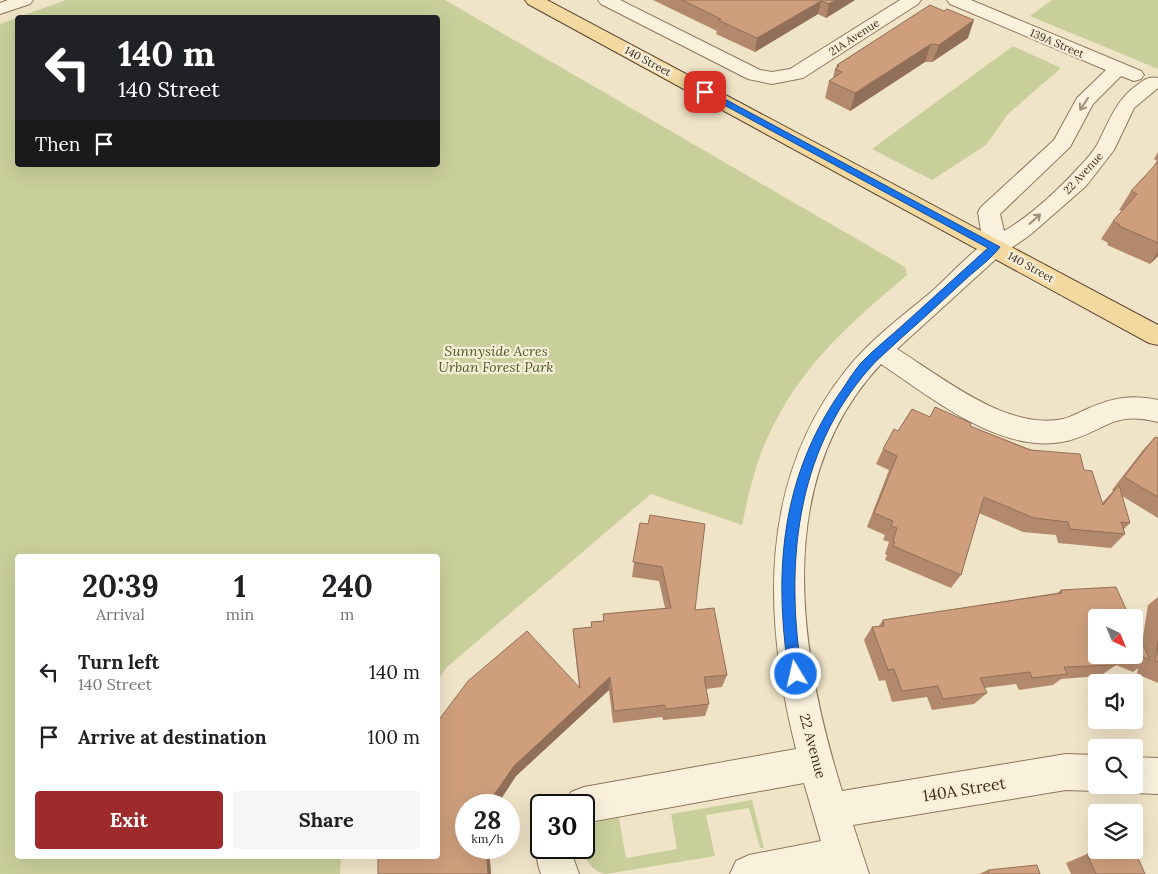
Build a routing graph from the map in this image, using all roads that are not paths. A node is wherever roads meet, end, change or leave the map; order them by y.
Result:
1 (24, 0) edge
2 (534, 0) edge
3 (607, 0) edge
4 (912, 0) edge
5 (956, 0) edge
6 (0, 9) edge
7 (1118, 69) junction
8 (1155, 84) edge
9 (1052, 155) junction
10 (1088, 170) junction
11 (995, 247) junction
12 (1158, 336) edge
13 (880, 350) junction
14 (1158, 411) edge
15 (816, 763) junction
16 (1088, 773) edge
17 (1143, 775) edge
18 (1158, 776) edge
19 (595, 803) edge
20 (832, 811) junction
21 (556, 859) edge
22 (847, 864) edge
23 (560, 874) edge
24 (749, 874) edge

1 - 6 street
2 - 11 main road, 140 Street
3 - 4 street, 21A Avenue
5 - 7 street, 139A Street
7 - 8 street, 139A Street
7 -> 9 street
8 - 10 street, 22 Avenue
9 - 10 street
9 - 11 street
11 -> 10 street, 22 Avenue
11 - 12 main road, 140 Street
11 - 13 street, 22 Avenue
13 - 14 street
13 - 15 street, 22 Avenue
15 - 19 street
15 - 20 street, 22 Avenue
16 - 20 street, 140A Street
17 - 18 street
20 - 22 street, 22 Avenue
21 - 23 street
22 - 24 street

